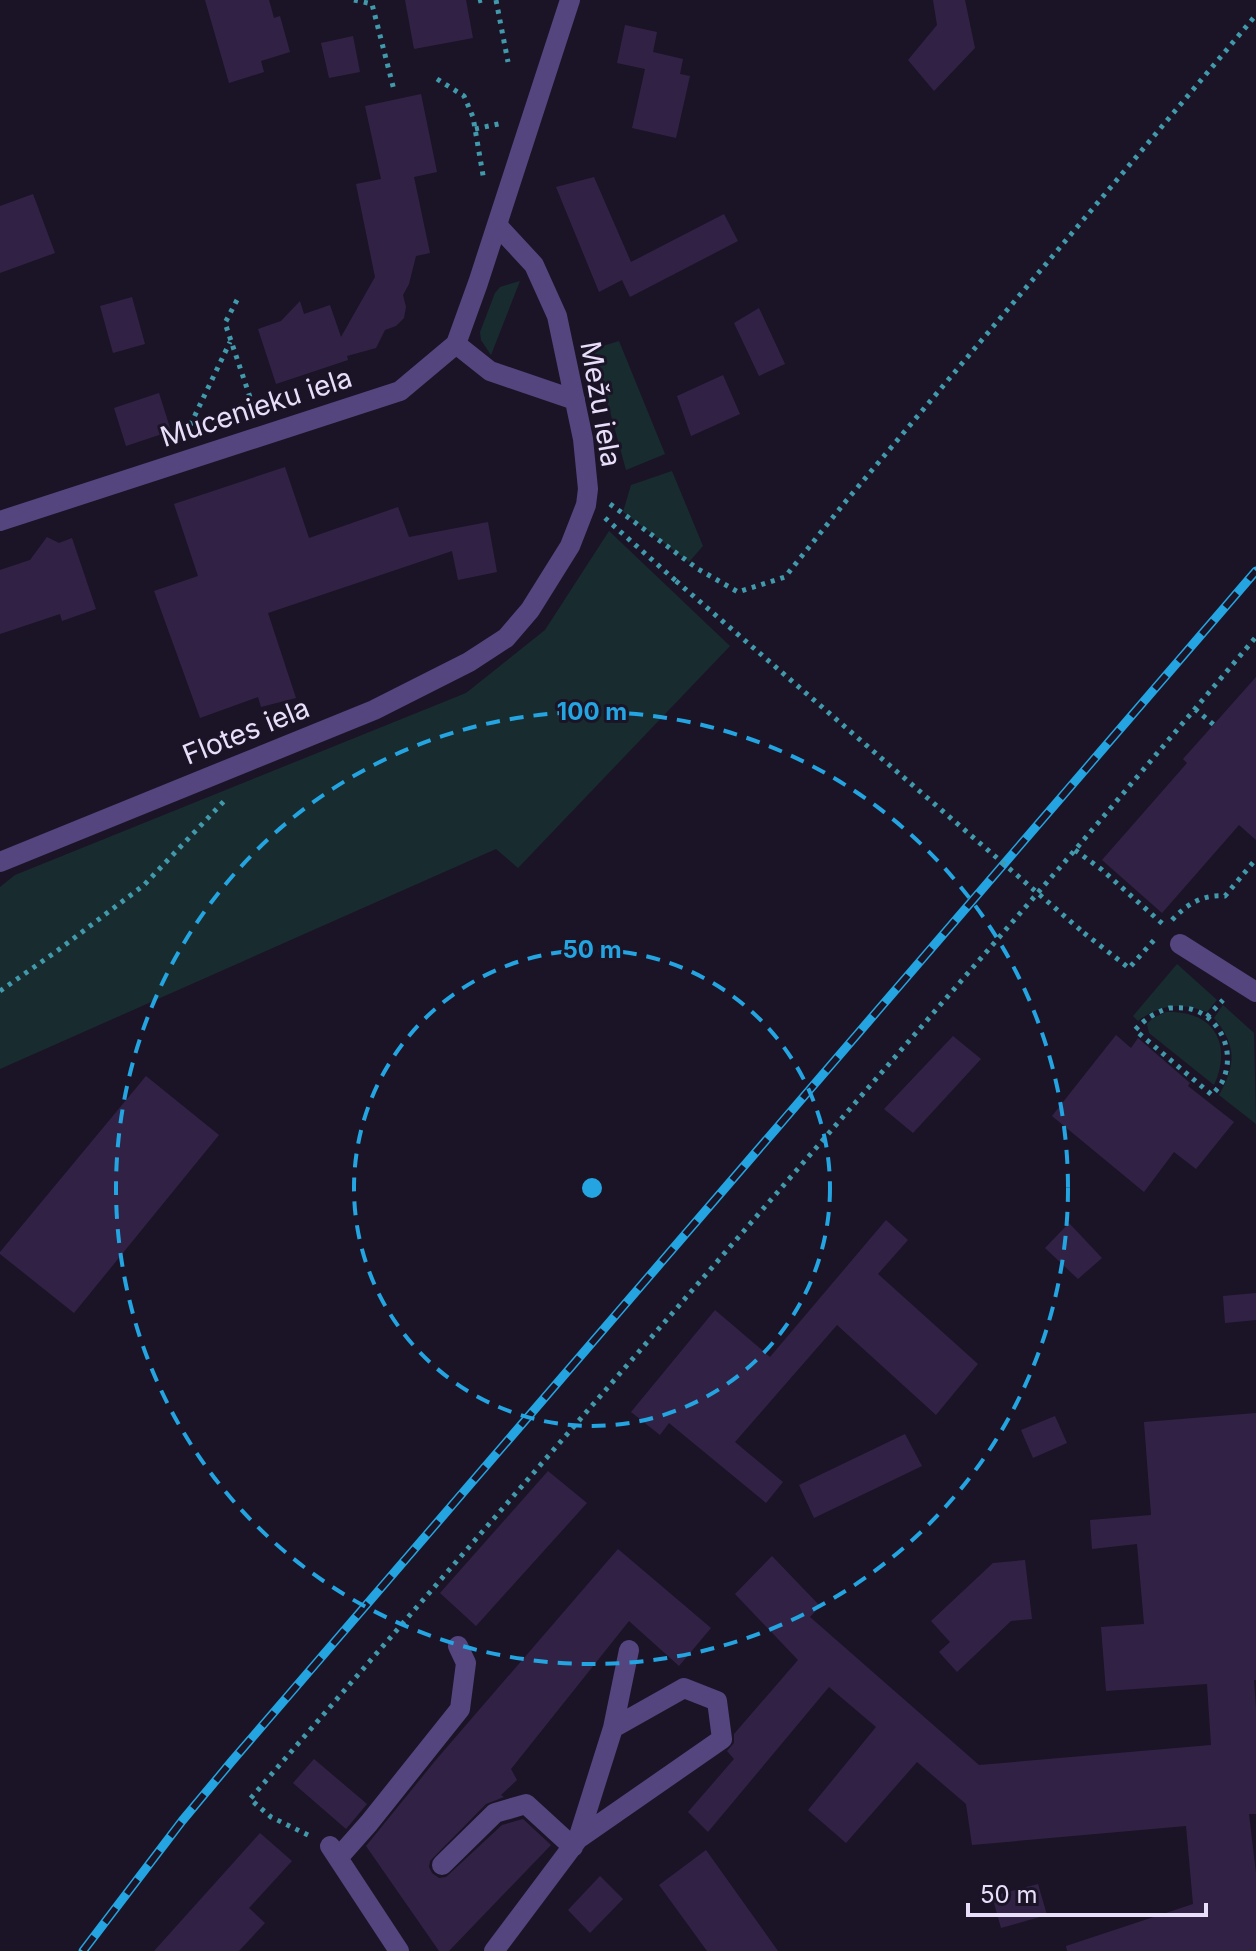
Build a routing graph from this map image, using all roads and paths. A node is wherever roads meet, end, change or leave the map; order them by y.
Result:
1 (354, 0) edge
2 (496, 0) edge
3 (570, 0) edge
4 (1256, 15) edge
5 (508, 62) dead end
6 (437, 79) dead end
7 (394, 90) dead end
8 (508, 122) dead end
9 (475, 129) junction
10 (485, 185) dead end
11 (497, 225) junction
12 (237, 300) dead end
13 (230, 342) junction
14 (456, 344) junction
15 (575, 400) junction
16 (255, 412) dead end
17 (186, 435) dead end
18 (588, 489) junction
19 (0, 521) edge
20 (614, 525) dead end
21 (1256, 637) edge
22 (506, 638) joint
23 (1195, 709) junction
24 (1214, 725) dead end
25 (230, 796) dead end
26 (1075, 850) junction
27 (1256, 859) edge
28 (0, 862) edge
29 (1180, 944) dead end
30 (1148, 946) dead end
31 (0, 991) edge
32 (1256, 992) edge
33 (1225, 997) dead end
34 (1207, 1017) junction
35 (458, 1646) dead end
36 (629, 1650) dead end
37 (613, 1728) junction
38 (576, 1843) junction
39 (334, 1852) junction
40 (442, 1865) dead end
41 (399, 1951) edge
42 (494, 1951) edge

1 - 7 path
2 - 5 path
3 - 11 street
4 - 18 path
6 - 9 path
8 - 9 path
9 - 10 path
11 - 14 street
11 - 15 street, Mežu iela
12 - 13 path
13 - 16 path
13 - 17 path
14 - 15 street
14 - 19 street, Mucenieku iela
15 - 18 street, Mežu iela
18 - 22 street, Mežu iela
20 - 30 path, bridge
21 - 23 path
22 - 28 street, Flotes iela
23 - 24 path
23 - 26 path
25 - 31 path
26 - 27 path
26 - 39 path
29 - 32 street
33 - 34 path
34 - 34 path
35 - 39 street
36 - 37 street
37 - 38 street
37 - 38 street
38 - 40 street
38 - 42 street
39 - 41 street

